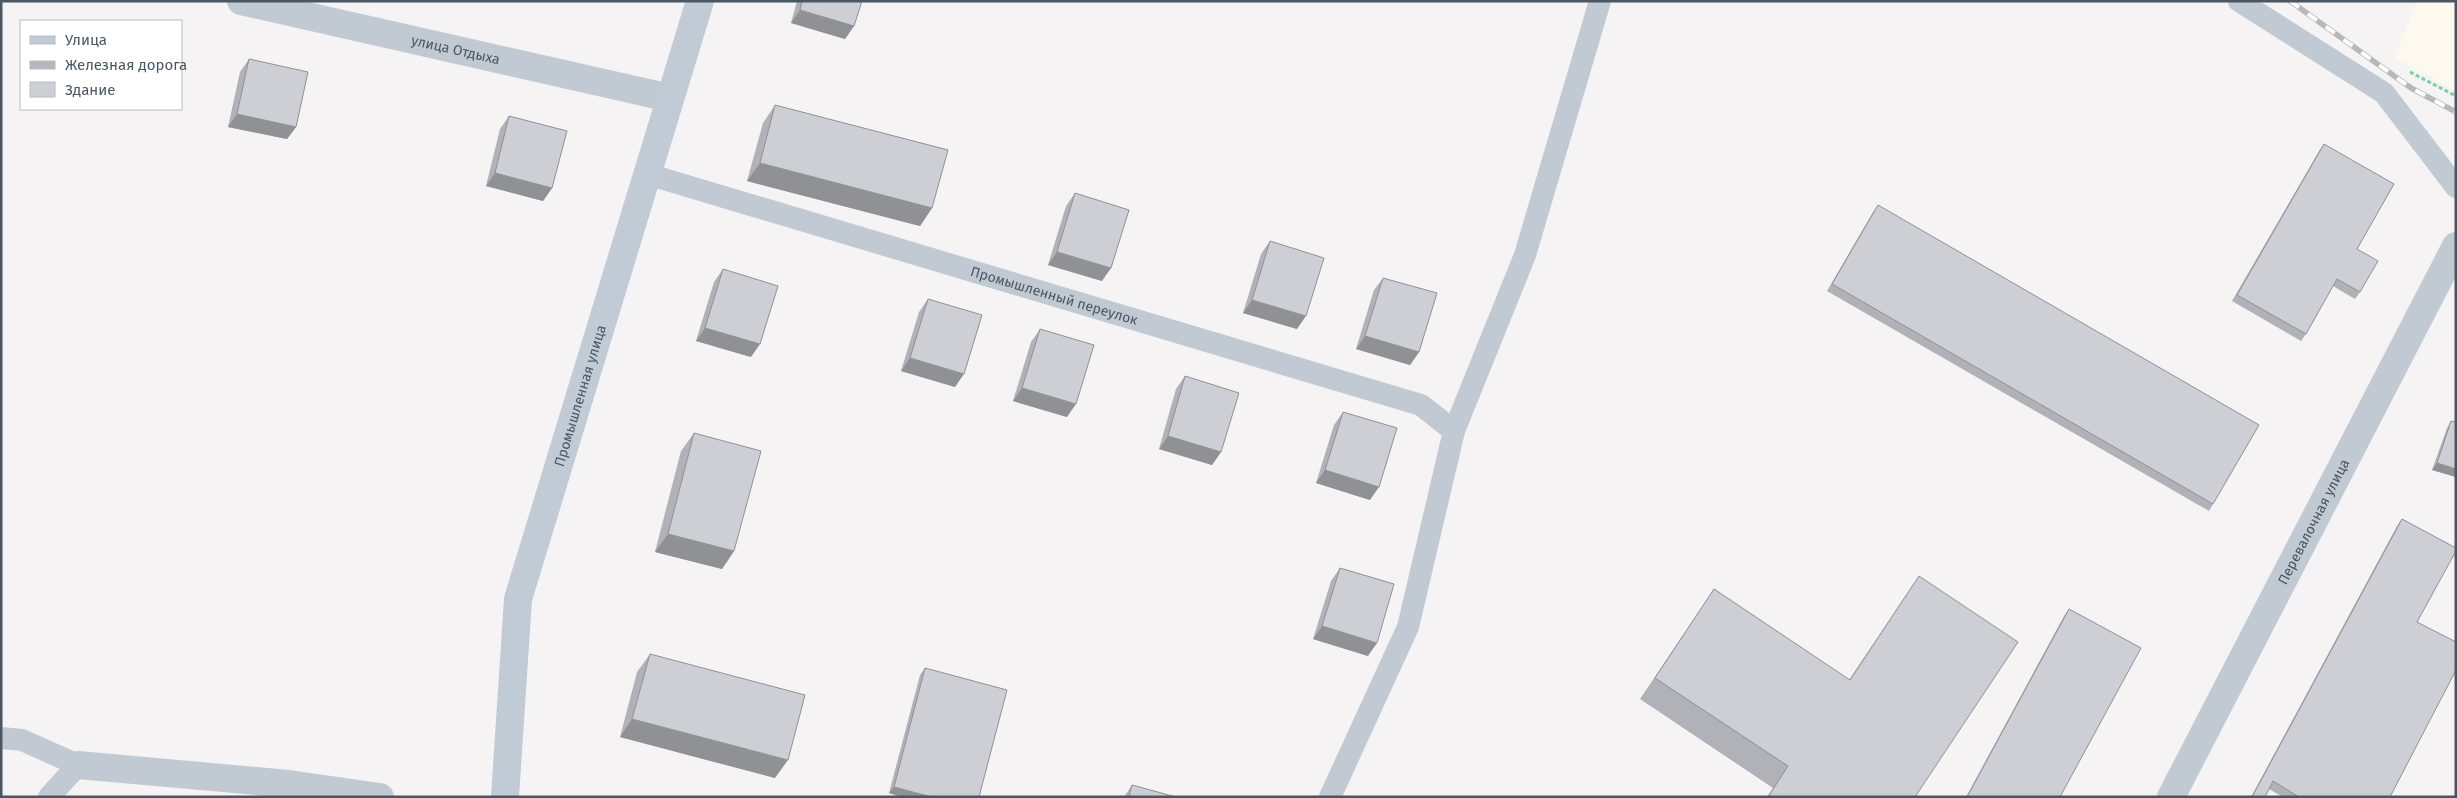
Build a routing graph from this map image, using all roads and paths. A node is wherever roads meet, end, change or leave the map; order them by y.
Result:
1 (241, 1) edge
2 (700, 1) edge
3 (1600, 1) edge
4 (2239, 1) edge
5 (670, 98) junction
6 (647, 174) junction
7 (2456, 187) edge
8 (2456, 246) edge
9 (1454, 431) junction
10 (1, 738) edge
11 (78, 765) junction
12 (49, 797) edge
13 (380, 797) edge
14 (505, 797) edge
15 (1330, 797) edge
16 (2170, 797) edge

1 - 5 street, улица Отдыха
2 - 5 street, Промышленная улица
3 - 9 lane
4 - 7 lane
5 - 6 street, Промышленная улица
6 - 9 lane, Промышленный переулок
6 - 14 street, Промышленная улица
8 - 16 street, Перевалочная улица
9 - 15 lane
10 - 11 lane
11 - 12 lane
11 - 13 street

